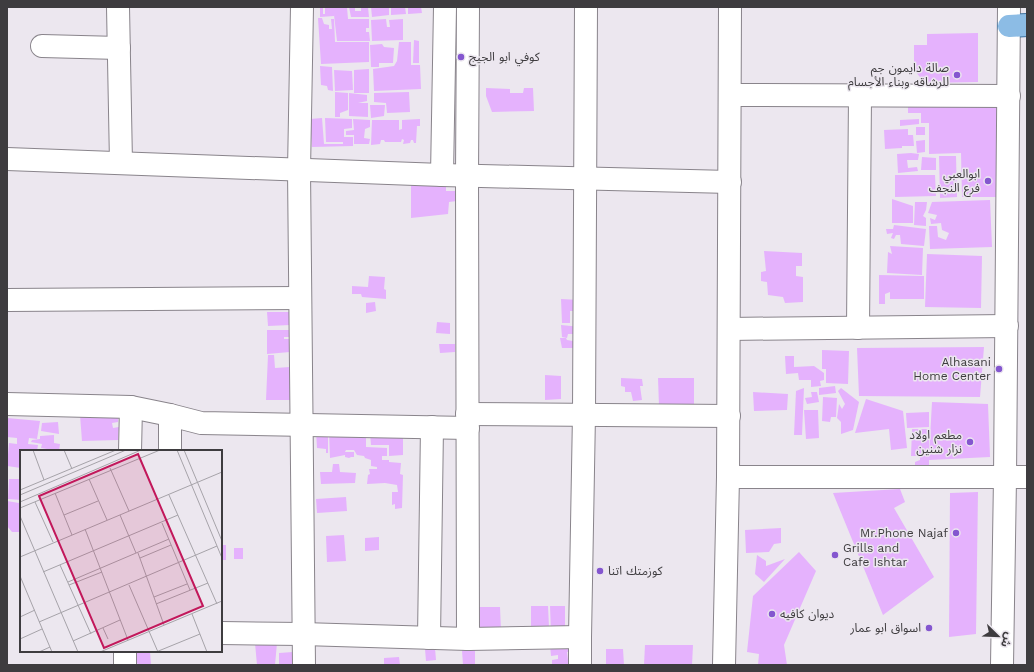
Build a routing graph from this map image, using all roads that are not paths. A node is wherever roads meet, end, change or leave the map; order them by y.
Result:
1 (118, 7) edge
2 (302, 7) edge
3 (445, 7) edge
4 (468, 7) edge
5 (586, 7) edge
6 (730, 7) edge
7 (1015, 19) edge
8 (42, 46) dead end
9 (119, 48) junction
10 (730, 95) junction
11 (860, 96) junction
12 (1009, 96) junction
13 (7, 159) edge
14 (121, 163) junction
15 (299, 170) junction
16 (442, 175) junction
17 (467, 176) junction
18 (585, 179) junction
19 (730, 182) junction
20 (300, 298) junction
21 (7, 300) edge
22 (1007, 326) junction
23 (858, 328) junction
24 (729, 329) junction
25 (7, 404) edge
26 (131, 407) junction
27 (170, 414) junction
28 (584, 414) junction
29 (729, 416) junction
30 (467, 421) junction
31 (301, 425) junction
32 (432, 427) junction
33 (130, 450) edge
34 (170, 450) edge
35 (728, 477) junction
36 (1027, 477) edge
37 (1005, 478) junction
38 (222, 634) edge
39 (303, 634) junction
40 (580, 637) junction
41 (429, 638) junction
42 (468, 639) junction
43 (125, 652) edge
44 (124, 665) edge
45 (304, 665) edge
46 (580, 665) edge
47 (724, 665) edge
48 (1002, 665) edge

1 - 9 street
2 - 15 street
3 - 16 street
4 - 17 street
5 - 18 street
6 - 10 street
7 - 12 street
8 - 9 street
9 - 14 street
10 - 11 street
10 - 19 street
11 - 12 street
11 - 23 street
12 - 22 street
13 - 14 street
14 - 15 street
15 - 16 street
15 - 20 street
16 - 17 street
17 - 18 street
17 - 30 street
18 - 19 street
18 - 28 street
19 - 24 street
20 - 21 street
20 - 31 street
22 - 23 street
22 - 37 street
23 - 24 street
24 - 29 street
25 - 26 street
26 - 27 street
26 - 33 street
27 - 31 street
27 - 34 street
28 - 29 street
28 - 30 street
28 - 40 street
29 - 35 street
30 - 32 street
30 - 42 street
31 - 32 street
31 - 39 street
32 - 41 street
35 - 37 street
35 - 47 street
36 - 37 street
37 - 48 street
38 - 39 street
39 - 41 street
39 - 45 street
40 - 42 street
40 - 46 street
41 - 42 street
43 - 44 street

